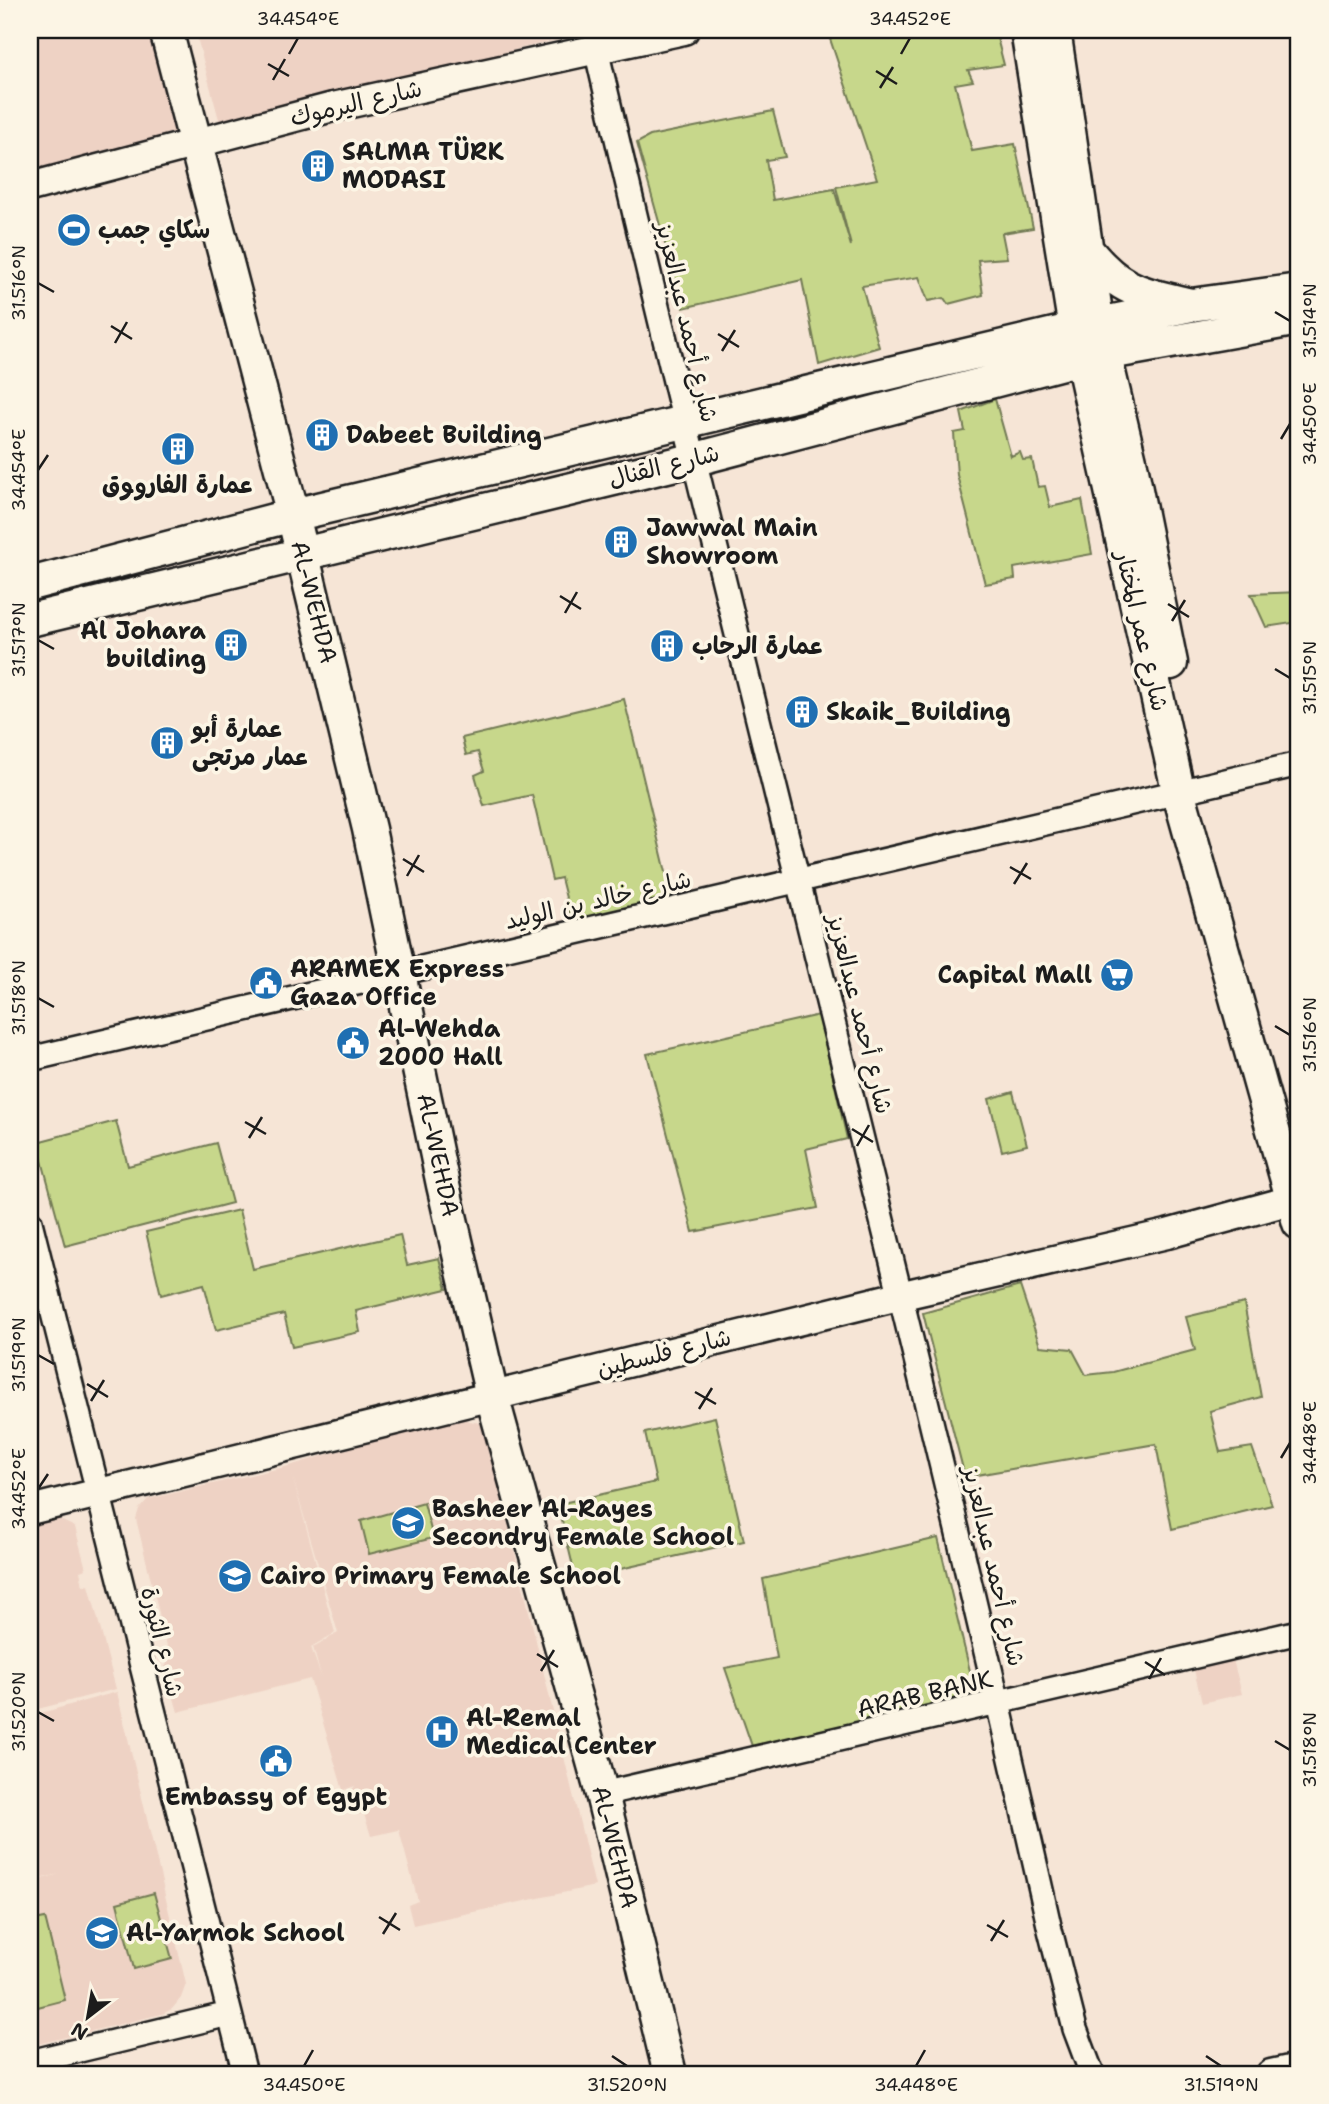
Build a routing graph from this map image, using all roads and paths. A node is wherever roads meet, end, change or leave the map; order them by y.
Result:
1 (166, 30) edge
2 (684, 30) edge
3 (1027, 30) edge
4 (1054, 30) edge
5 (596, 49) junction
6 (195, 143) junction
7 (30, 187) edge
8 (1087, 250) junction
9 (1299, 290) edge
10 (1191, 305) junction
11 (1299, 319) edge
12 (1089, 342) junction
13 (683, 424) junction
14 (692, 460) junction
15 (293, 515) junction
16 (302, 553) junction
17 (30, 584) edge
18 (30, 620) edge
19 (1299, 764) edge
20 (1188, 792) junction
21 (800, 879) junction
22 (399, 973) junction
23 (30, 1059) edge
24 (1299, 1151) edge
25 (1296, 1207) edge
26 (30, 1222) edge
27 (38, 1284) edge
28 (903, 1295) junction
29 (492, 1396) junction
30 (98, 1494) junction
31 (30, 1510) edge
32 (1299, 1632) edge
33 (999, 1704) junction
34 (602, 1794) junction
35 (229, 2014) junction
36 (30, 2062) edge
37 (1299, 2068) edge
38 (245, 2074) edge
39 (670, 2074) edge
40 (1091, 2074) edge
41 (1271, 2074) edge

1 - 6 main road, AL-WEHDA
2 - 5 street, شارع اليرموك
3 - 12 main road, شارع عمر المختار
4 - 8 main road, شارع عمر المختار
5 - 6 street, شارع اليرموك
5 - 13 street, شارع أحمد عبدالعزيز
6 - 7 street, شارع اليرموك
6 - 15 main road, AL-WEHDA
8 - 10 main road
8 - 12 main road, شارع عمر المختار
9 - 10 main road, شارع القنال
10 - 12 main road, شارع القنال
11 - 12 main road, شارع القنال
12 - 13 main road, شارع القنال
12 - 14 main road, شارع القنال
12 - 20 main road, شارع عمر المختار
13 - 14 street, شارع أحمد عبدالعزيز
13 - 15 main road, شارع القنال
14 - 16 main road, شارع القنال
14 - 21 street, شارع أحمد عبدالعزيز
15 - 16 main road, AL-WEHDA
15 - 17 main road, شارع القنال
16 - 18 main road, شارع القنال
16 - 22 main road, AL-WEHDA
19 - 20 street, شارع خالد بن الوليد
20 - 21 street, شارع خالد بن الوليد
20 - 24 main road, شارع عمر المختار
20 - 25 main road, شارع عمر المختار
21 - 22 street, شارع خالد بن الوليد
21 - 28 street, شارع أحمد عبدالعزيز
22 - 23 street, شارع خالد بن الوليد
22 - 29 main road, AL-WEHDA
25 - 28 street, شارع فلسطين
26 - 27 street, شارع الثورة
27 - 30 street, شارع الثورة
28 - 29 street, شارع فلسطين
28 - 33 street, شارع أحمد عبدالعزيز
29 - 30 street, شارع فلسطين
29 - 34 main road, AL-WEHDA
30 - 31 street, شارع فلسطين
30 - 35 street, شارع الثورة
32 - 33 street, ARAB BANK
33 - 34 street, ARAB BANK
33 - 40 street, شارع أحمد عبدالعزيز
34 - 39 main road, AL-WEHDA
35 - 36 street
35 - 38 street, شارع الثورة
37 - 41 street

